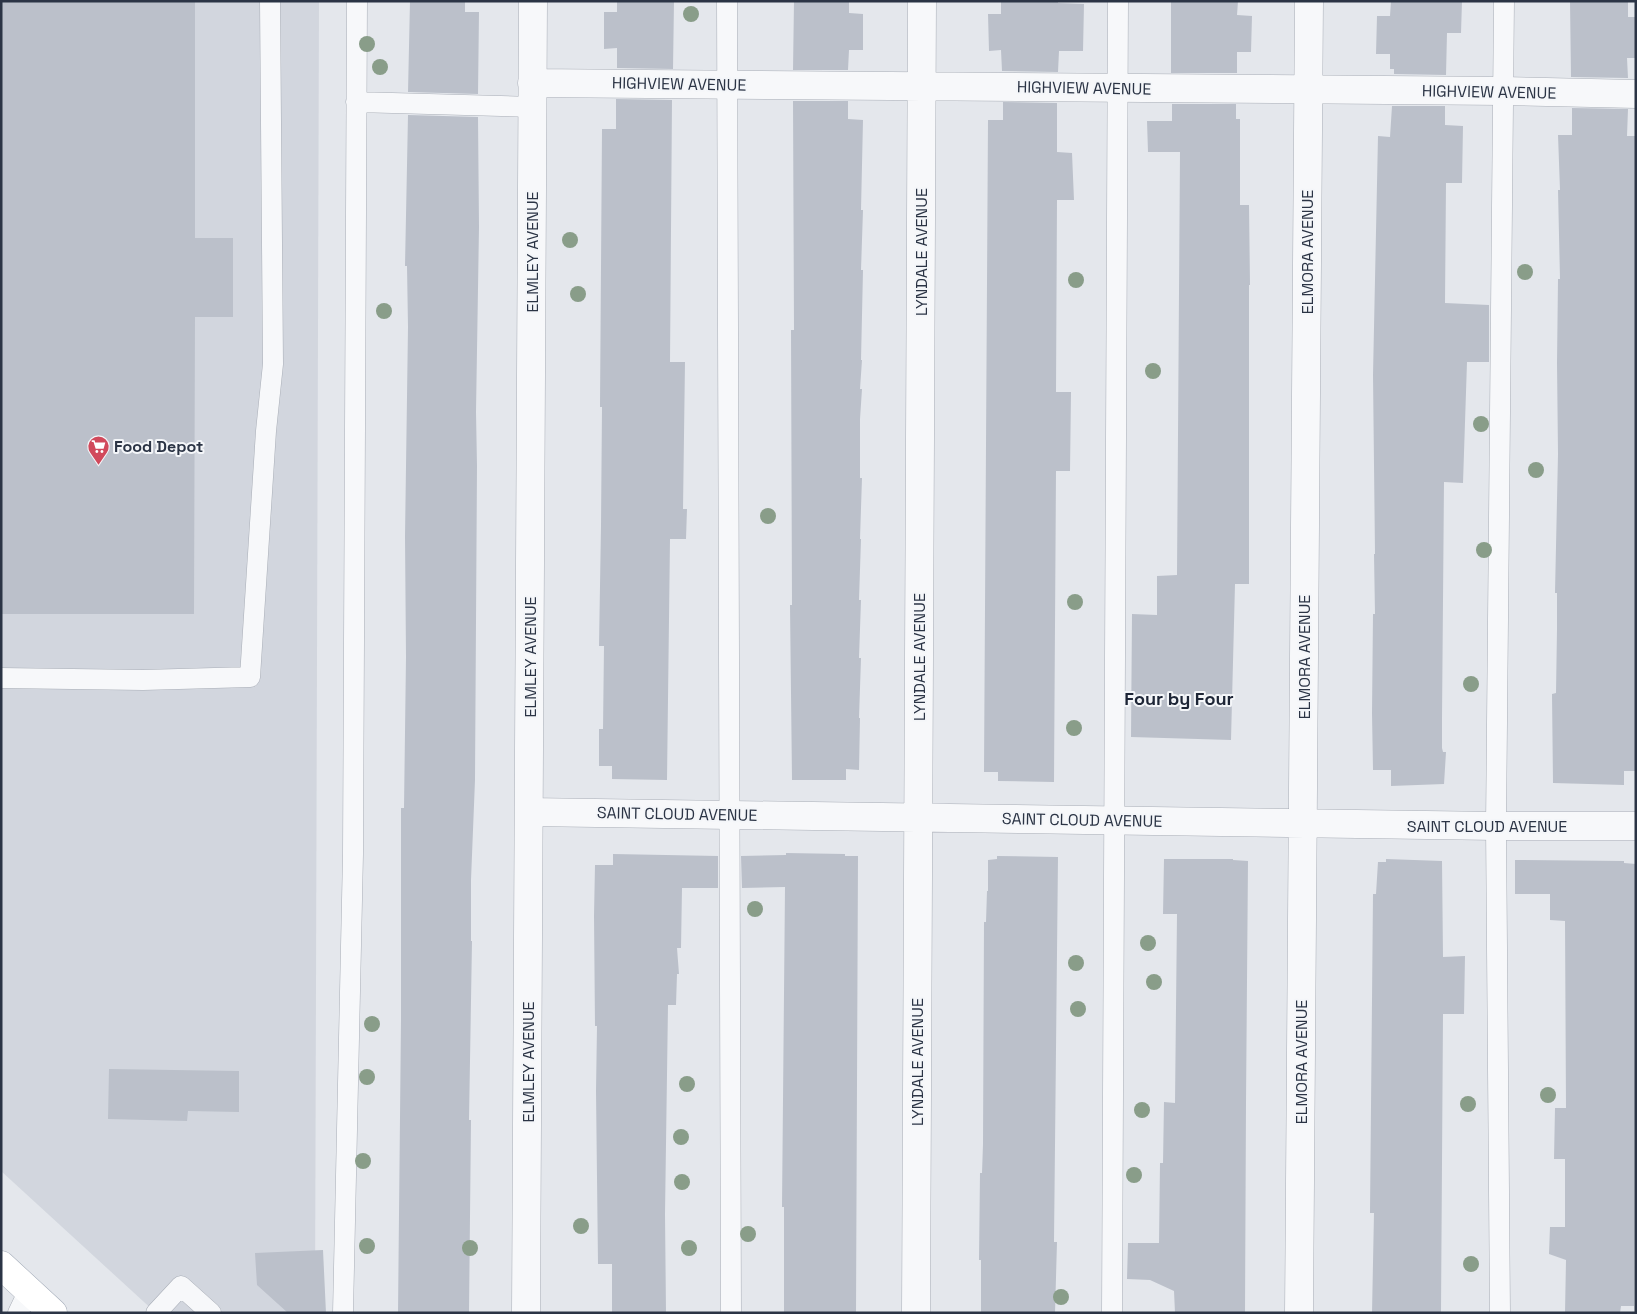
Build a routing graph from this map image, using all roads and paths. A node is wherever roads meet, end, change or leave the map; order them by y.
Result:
1 (270, 1) edge
2 (356, 1) edge
3 (533, 1) edge
4 (727, 1) edge
5 (922, 1) edge
6 (1118, 1) edge
7 (1309, 1) edge
8 (1504, 1) edge
9 (728, 85) junction
10 (922, 86) junction
11 (1116, 88) junction
12 (1308, 90) junction
13 (1503, 91) junction
14 (1636, 94) edge
15 (532, 95) junction
16 (356, 102) junction
17 (1, 678) edge
18 (529, 812) junction
19 (729, 814) junction
20 (918, 817) junction
21 (1113, 820) junction
22 (1303, 824) junction
23 (1496, 826) junction
24 (1636, 826) edge
25 (1, 1265) edge
26 (23, 1302) edge
27 (52, 1313) edge
28 (156, 1313) edge
29 (211, 1313) edge
30 (343, 1313) edge
31 (526, 1313) edge
32 (731, 1313) edge
33 (916, 1313) edge
34 (1112, 1313) edge
35 (1299, 1313) edge
36 (1500, 1313) edge

1 - 17 lane
2 - 16 lane
3 - 15 street, ELMLEY AVENUE
4 - 9 lane
5 - 10 street, LYNDALE AVENUE
6 - 11 lane
7 - 12 street, ELMORA AVENUE
8 - 13 lane
9 - 10 street, HIGHVIEW AVENUE
9 - 15 street, HIGHVIEW AVENUE
9 - 19 lane
10 - 11 street, HIGHVIEW AVENUE
10 - 20 street, LYNDALE AVENUE
11 - 12 street, HIGHVIEW AVENUE
11 - 21 lane
12 - 13 street, HIGHVIEW AVENUE
12 - 22 street, ELMORA AVENUE
13 - 14 street, HIGHVIEW AVENUE
13 - 23 lane
15 - 16 lane
15 - 18 street, ELMLEY AVENUE
16 - 30 lane
18 - 19 street, SAINT CLOUD AVENUE
18 - 31 street, ELMLEY AVENUE
19 - 20 street, SAINT CLOUD AVENUE
19 - 32 lane
20 - 21 street, SAINT CLOUD AVENUE
20 - 33 street, LYNDALE AVENUE
21 - 22 street, SAINT CLOUD AVENUE
21 - 34 lane
22 - 23 street, SAINT CLOUD AVENUE
22 - 35 street, ELMORA AVENUE
23 - 24 street, SAINT CLOUD AVENUE
23 - 36 lane
25 - 26 main road
26 - 27 main road
28 - 29 lane

